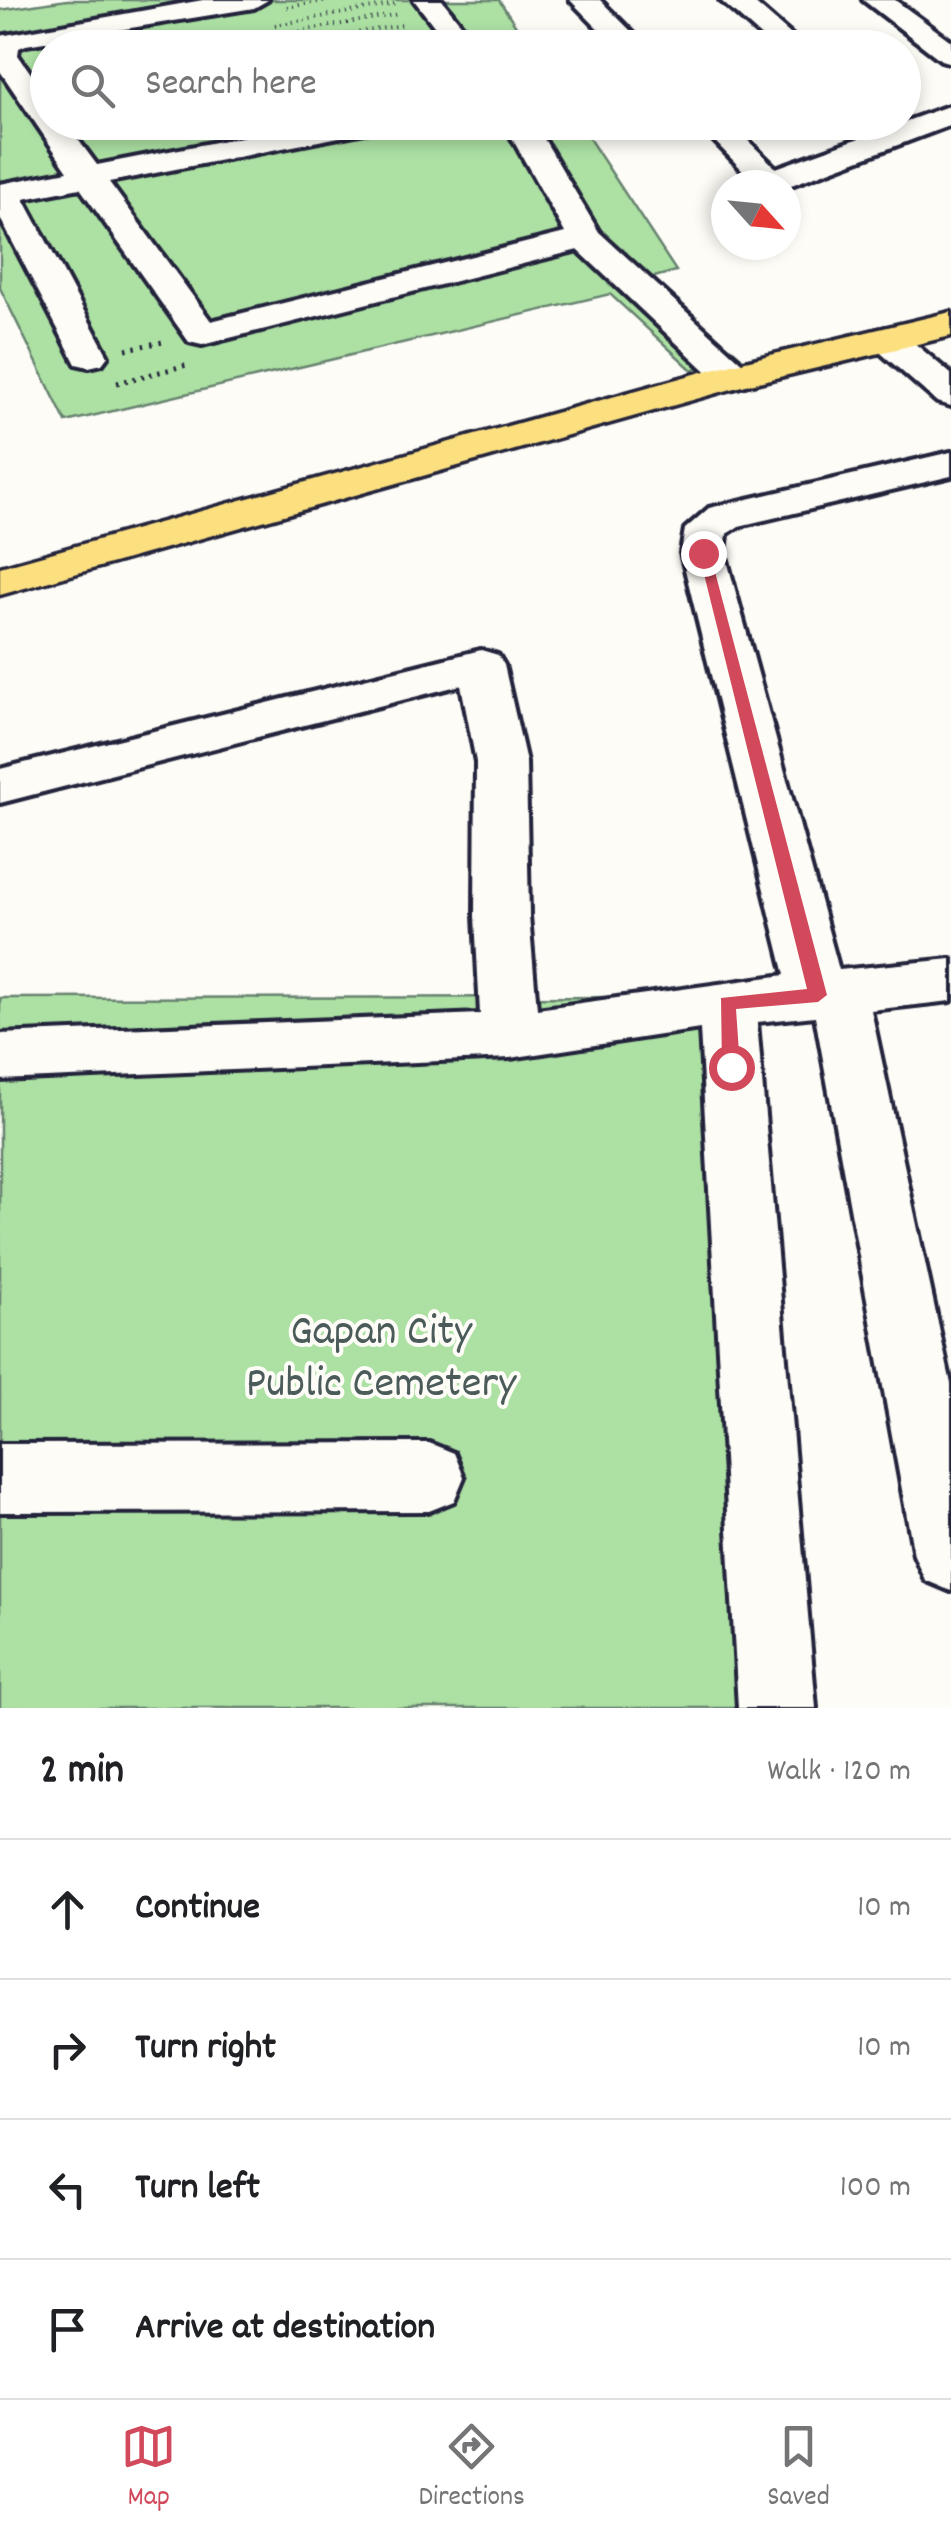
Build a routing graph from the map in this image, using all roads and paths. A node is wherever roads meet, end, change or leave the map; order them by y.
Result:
1 (254, 0) edge
2 (584, 0) edge
3 (734, 0) edge
4 (877, 0) edge
5 (438, 18) edge
6 (266, 27) dead end
7 (68, 30) edge
8 (345, 30) edge
9 (368, 30) edge
10 (397, 30) edge
11 (615, 30) edge
12 (770, 30) edge
13 (918, 30) edge
14 (921, 32) edge
15 (30, 36) edge
16 (951, 54) edge
17 (30, 95) edge
18 (951, 114) edge
19 (921, 121) edge
20 (60, 140) edge
21 (280, 140) edge
22 (528, 140) edge
23 (730, 140) edge
24 (863, 140) edge
25 (86, 179) junction
26 (585, 238) junction
27 (951, 324) edge
28 (202, 334) junction
29 (887, 339) junction
30 (89, 356) joint
31 (734, 376) junction
32 (951, 394) edge
33 (951, 464) edge
34 (0, 581) edge
35 (0, 786) edge
36 (951, 980) edge
37 (828, 994) junction
38 (727, 1002) junction
39 (510, 1035) junction
40 (0, 1057) edge
41 (0, 1478) edge
42 (429, 1478) dead end
43 (951, 1555) edge
44 (777, 1708) edge

1 - 7 street
2 - 11 street
3 - 12 street
4 - 13 street
5 - 6 path
5 - 8 path
5 - 9 path
5 - 10 path
14 - 16 street
15 - 17 street
18 - 19 street
20 - 25 street
21 - 25 street
22 - 26 street
23 - 24 street
25 - 28 street
25 - 30 street
26 - 28 street
26 - 31 street
27 - 29 main road
28 - 30 path
29 - 31 main road
29 - 32 street
31 - 34 main road
33 - 37 street
35 - 39 street
36 - 37 street
37 - 38 street
37 - 43 street
38 - 39 street
38 - 44 street
39 - 40 street
41 - 42 street

